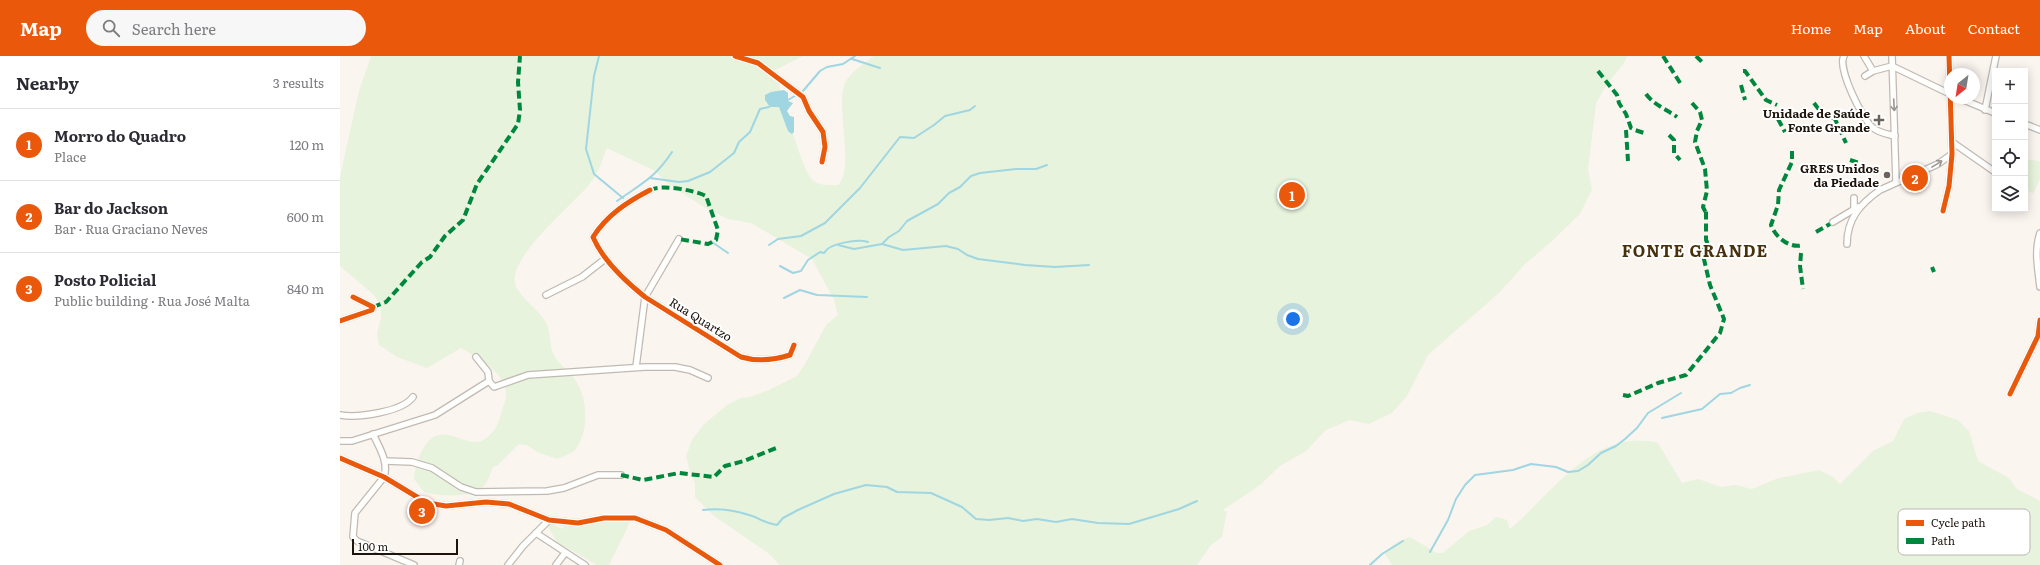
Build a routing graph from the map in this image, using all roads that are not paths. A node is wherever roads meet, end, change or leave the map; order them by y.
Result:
1 (735, 56) edge
2 (1864, 56) edge
3 (1892, 56) edge
4 (1949, 56) edge
5 (1996, 56) edge
6 (1844, 57) edge
7 (1892, 66) junction
8 (1949, 68) edge
9 (1873, 71) junction
10 (1865, 76) dead end
11 (1944, 91) edge
12 (1950, 104) edge
13 (1972, 104) edge
14 (1985, 110) junction
15 (1992, 112) edge
16 (2028, 125) edge
17 (2040, 130) edge
18 (1896, 136) junction
19 (1952, 142) junction
20 (1952, 154) junction
21 (822, 162) dead end
22 (1992, 170) edge
23 (1896, 182) junction
24 (650, 190) dead end
25 (1854, 198) dead end
26 (1856, 208) junction
27 (1943, 211) dead end
28 (1833, 222) dead end
29 (2040, 233) edge
30 (679, 240) dead end
31 (1847, 244) dead end
32 (605, 259) junction
33 (2040, 287) edge
34 (546, 295) dead end
35 (353, 297) dead end
36 (645, 297) junction
37 (2040, 320) edge
38 (340, 321) edge
39 (794, 345) dead end
40 (476, 357) dead end
41 (636, 368) junction
42 (708, 378) dead end
43 (489, 381) junction
44 (2010, 394) dead end
45 (412, 397) dead end
46 (340, 414) edge
47 (373, 434) junction
48 (340, 441) edge
49 (340, 458) edge
50 (385, 461) junction
51 (621, 475) dead end
52 (384, 477) junction
53 (548, 520) junction
54 (536, 533) junction
55 (565, 553) junction
56 (414, 565) edge
57 (508, 565) edge
58 (556, 565) edge
59 (585, 565) edge
60 (720, 565) edge

1 - 21 street
2 - 9 street
3 - 7 street
4 - 8 street
5 - 14 street
6 - 18 street
7 - 9 street
7 - 11 street
7 -> 18 street
9 - 10 street
12 - 19 street
13 - 14 street
14 - 15 street
16 - 17 street
18 - 23 street
19 - 20 street
19 - 22 street
23 -> 20 street
20 - 27 street
23 - 26 street
24 - 32 street, Rua Quartzo
25 - 26 street
26 - 28 street
26 - 31 street
29 - 33 street
30 - 36 street
32 - 34 street
32 - 36 street, Rua Quartzo
35 - 38 street
36 - 39 street, Rua Quartzo
36 - 41 street
37 - 44 street
40 - 43 street
41 - 42 street
41 - 43 street
43 - 47 street
45 - 46 street
47 - 48 street
47 - 50 street
49 - 52 street
50 - 51 street
50 - 52 street
52 - 53 street
52 - 56 street
53 - 54 street
53 - 60 street
54 - 55 street
54 - 57 street
55 - 58 street
55 - 59 street

